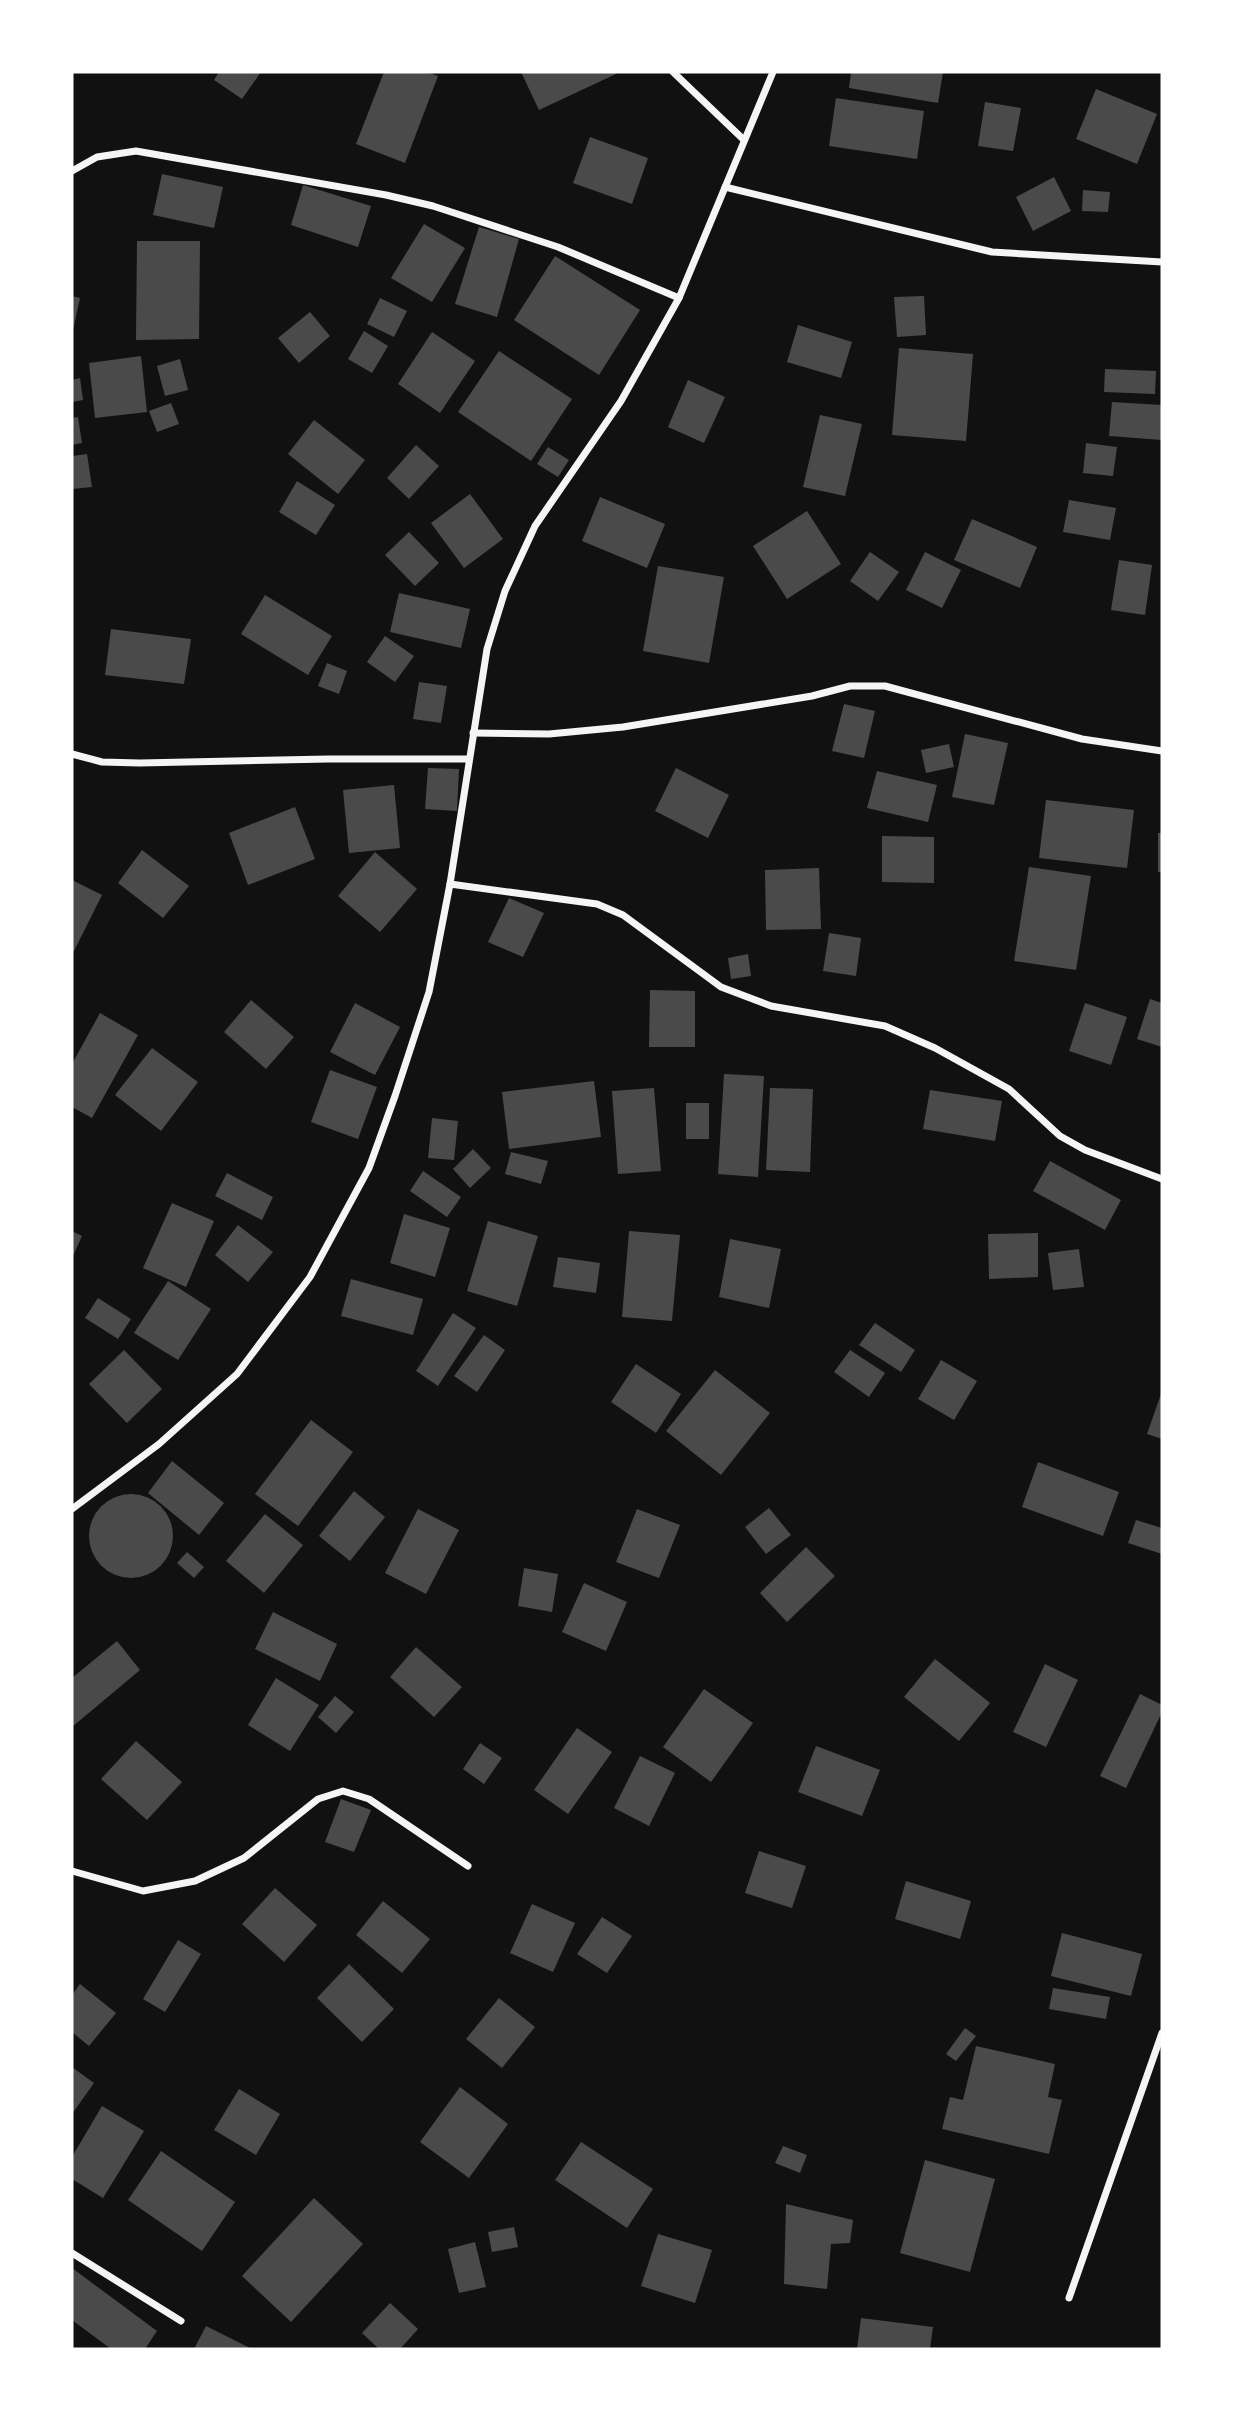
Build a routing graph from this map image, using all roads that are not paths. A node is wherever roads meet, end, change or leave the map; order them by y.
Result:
1 (673, 72) edge
2 (773, 72) edge
3 (744, 140) junction
4 (72, 171) edge
5 (725, 187) junction
6 (1162, 262) edge
7 (679, 298) junction
8 (473, 733) junction
9 (1162, 751) edge
10 (72, 754) edge
11 (469, 759) junction
12 (450, 884) junction
13 (1162, 1178) edge
14 (72, 1509) edge
15 (468, 1866) dead end
16 (72, 1871) edge
17 (1162, 2033) edge
18 (72, 2253) edge
19 (1069, 2298) dead end
20 (181, 2321) dead end

1 - 3 street
2 - 3 street
3 - 5 street
4 - 7 street
5 - 6 street
5 - 7 street
7 - 8 street
8 - 9 street
8 - 11 street
10 - 11 street
11 - 12 street
12 - 13 street
12 - 14 street
15 - 16 street
17 - 19 street
18 - 20 street

